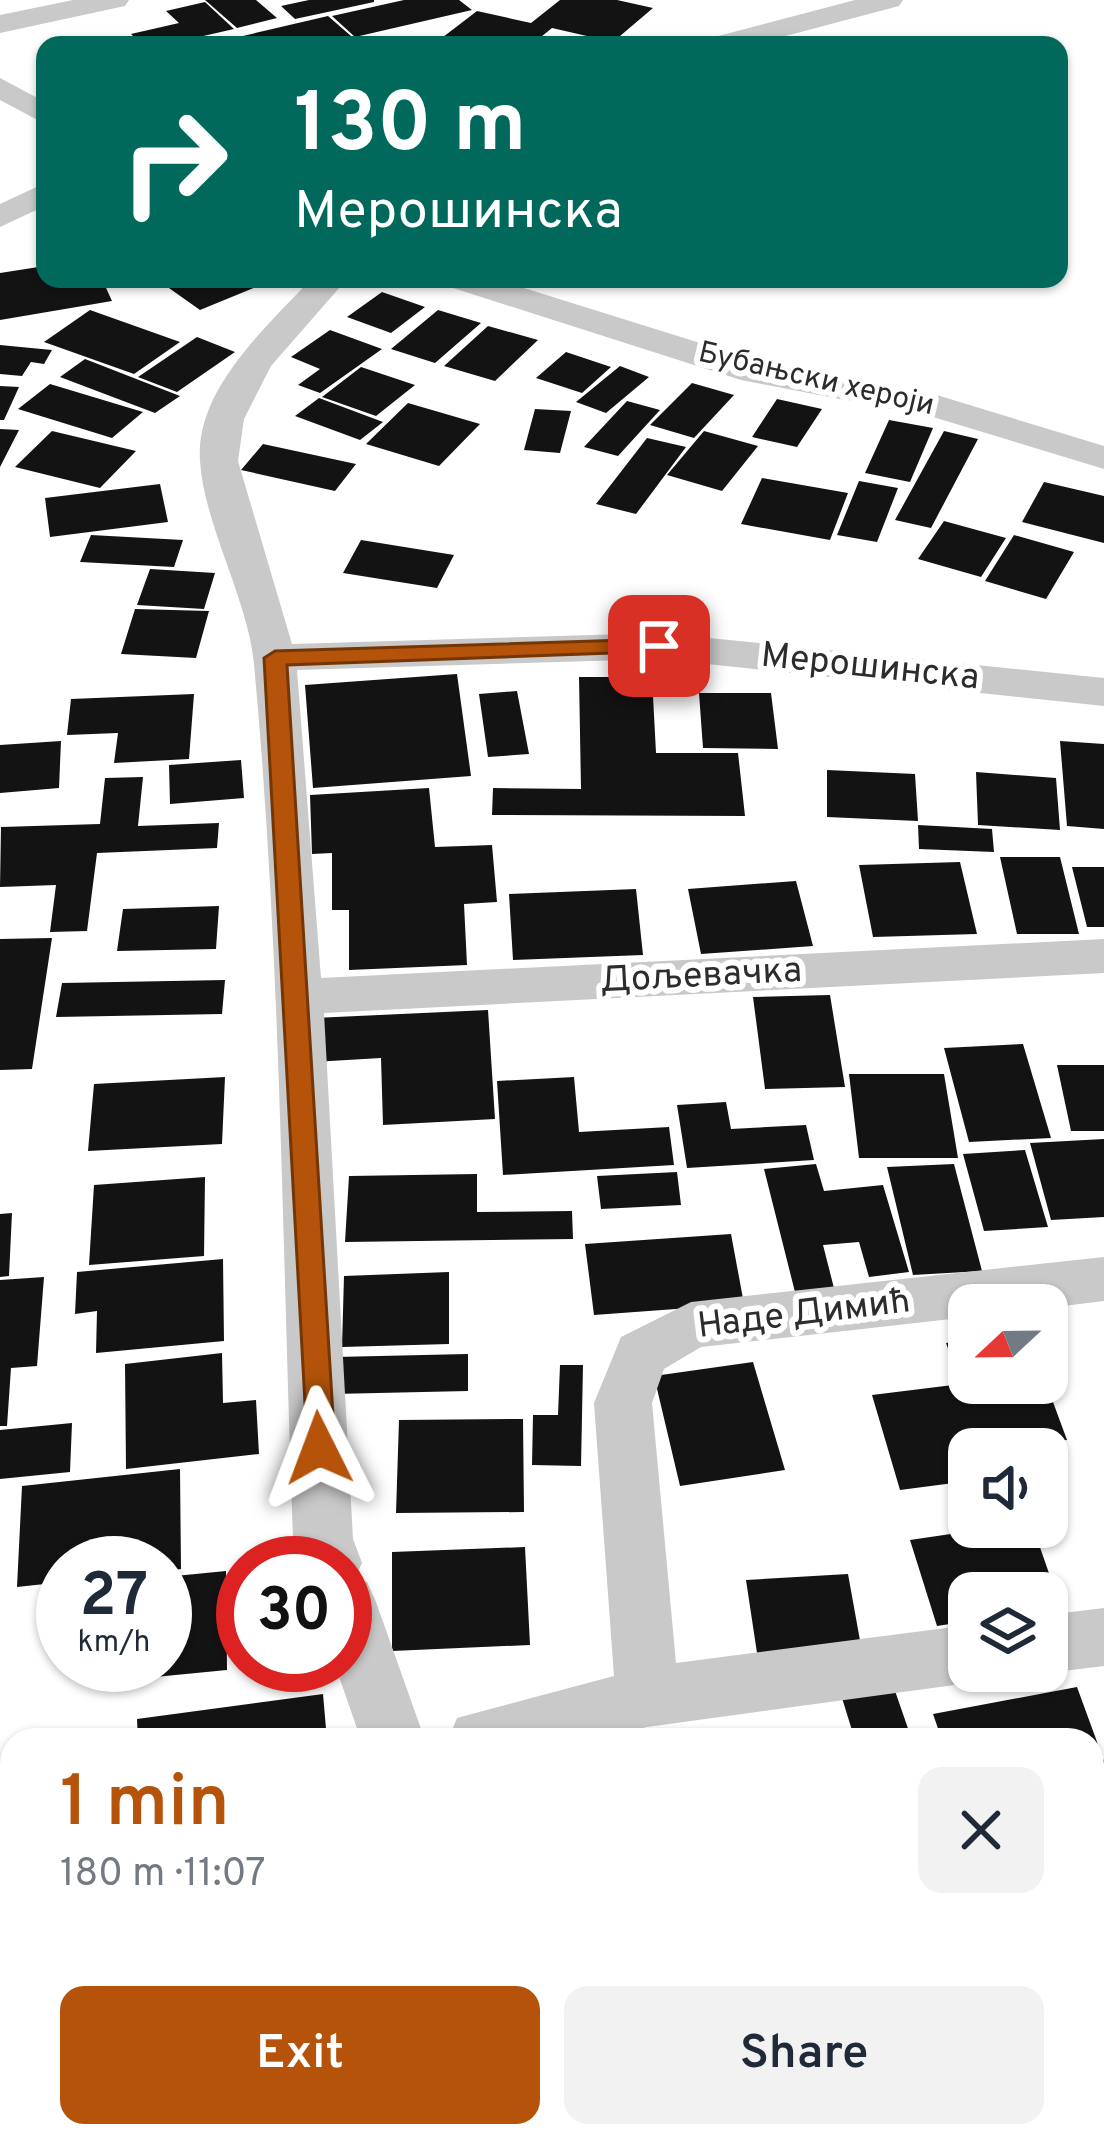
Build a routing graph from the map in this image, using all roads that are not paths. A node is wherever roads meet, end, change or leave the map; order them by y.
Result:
1 (115, 0) edge
2 (889, 0) edge
3 (0, 24) edge
4 (752, 36) edge
5 (0, 87) edge
6 (36, 109) edge
7 (36, 198) edge
8 (0, 217) edge
9 (322, 288) edge
10 (488, 288) edge
11 (1104, 458) edge
12 (275, 658) junction
13 (1104, 692) edge
14 (1104, 956) edge
15 (298, 997) junction
16 (1104, 1280) edge
17 (323, 1536) edge
18 (1104, 1636) edge
19 (1068, 1641) edge
20 (948, 1657) edge
21 (372, 1680) edge
22 (647, 1697) junction
23 (389, 1728) edge
24 (527, 1728) edge

1 - 3 street
2 - 4 street
5 - 6 street
7 - 8 street
9 - 12 street
10 - 11 street, Бубањски хероји
12 - 13 street, Мерошинска
12 - 15 street
14 - 15 street, Дољевачка
15 - 17 street
16 - 22 street, Наде Димић
18 - 19 street
20 - 22 street
21 - 23 street
22 - 24 street

